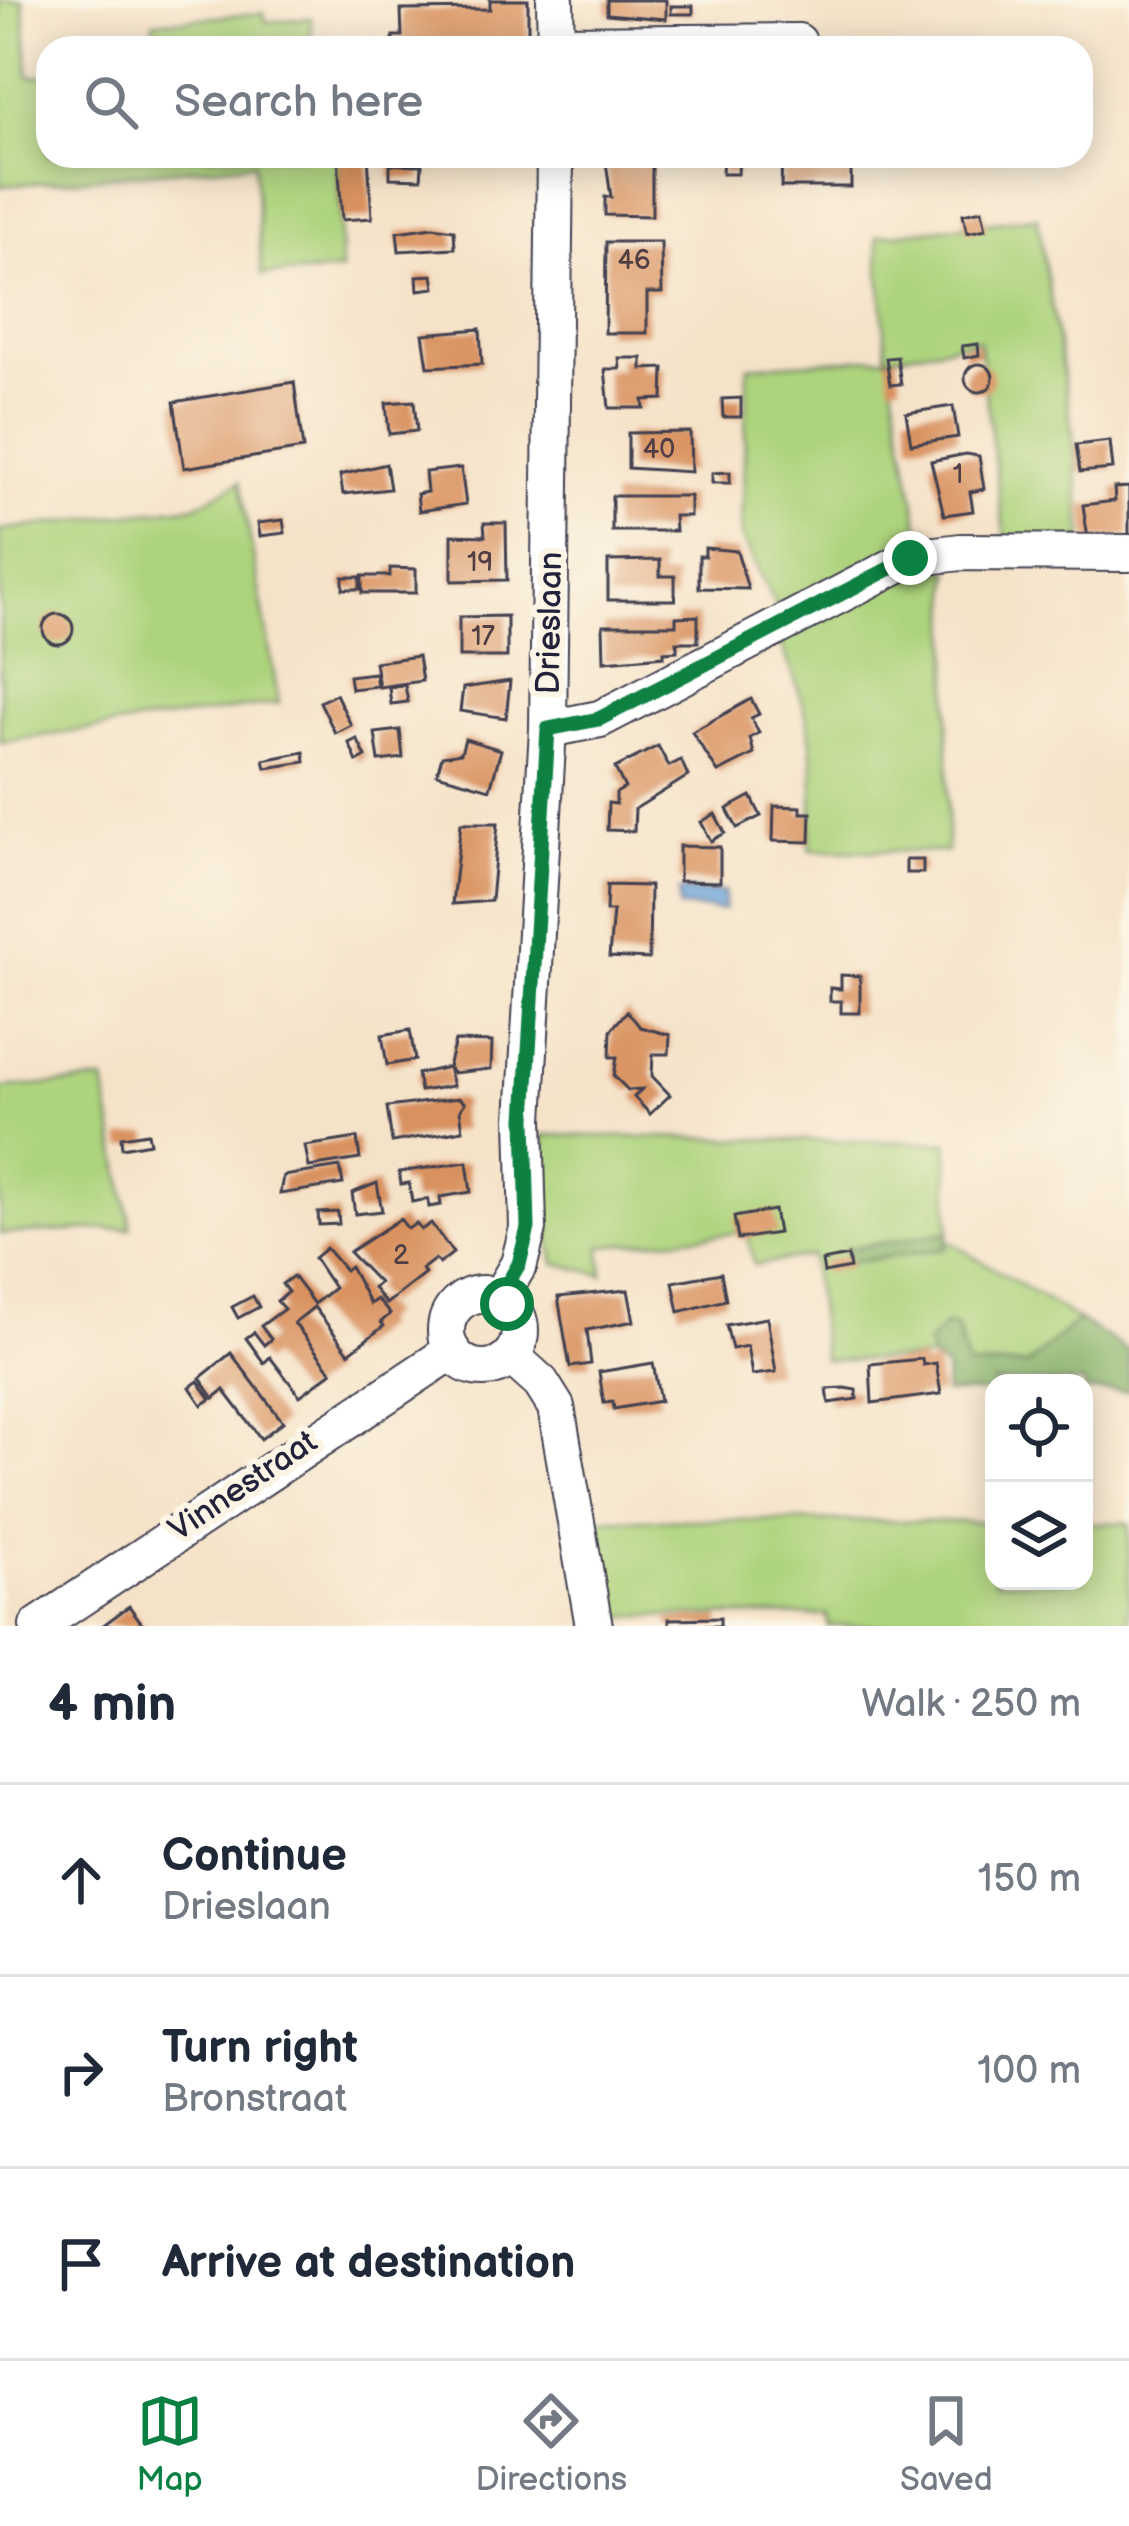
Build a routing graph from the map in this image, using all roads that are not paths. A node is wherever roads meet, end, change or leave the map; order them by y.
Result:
1 (555, 0) edge
2 (556, 36) edge
3 (555, 168) edge
4 (1129, 553) edge
5 (548, 729) junction
6 (499, 1298) junction
7 (452, 1351) junction
8 (511, 1356) junction
9 (38, 1626) edge
10 (594, 1626) edge

1 - 2 street
3 - 5 street, Drieslaan
4 - 5 street
5 - 6 street, Drieslaan
6 - 7 street
6 - 8 street
7 - 8 street
7 - 9 street, Vinnestraat
8 - 10 street

